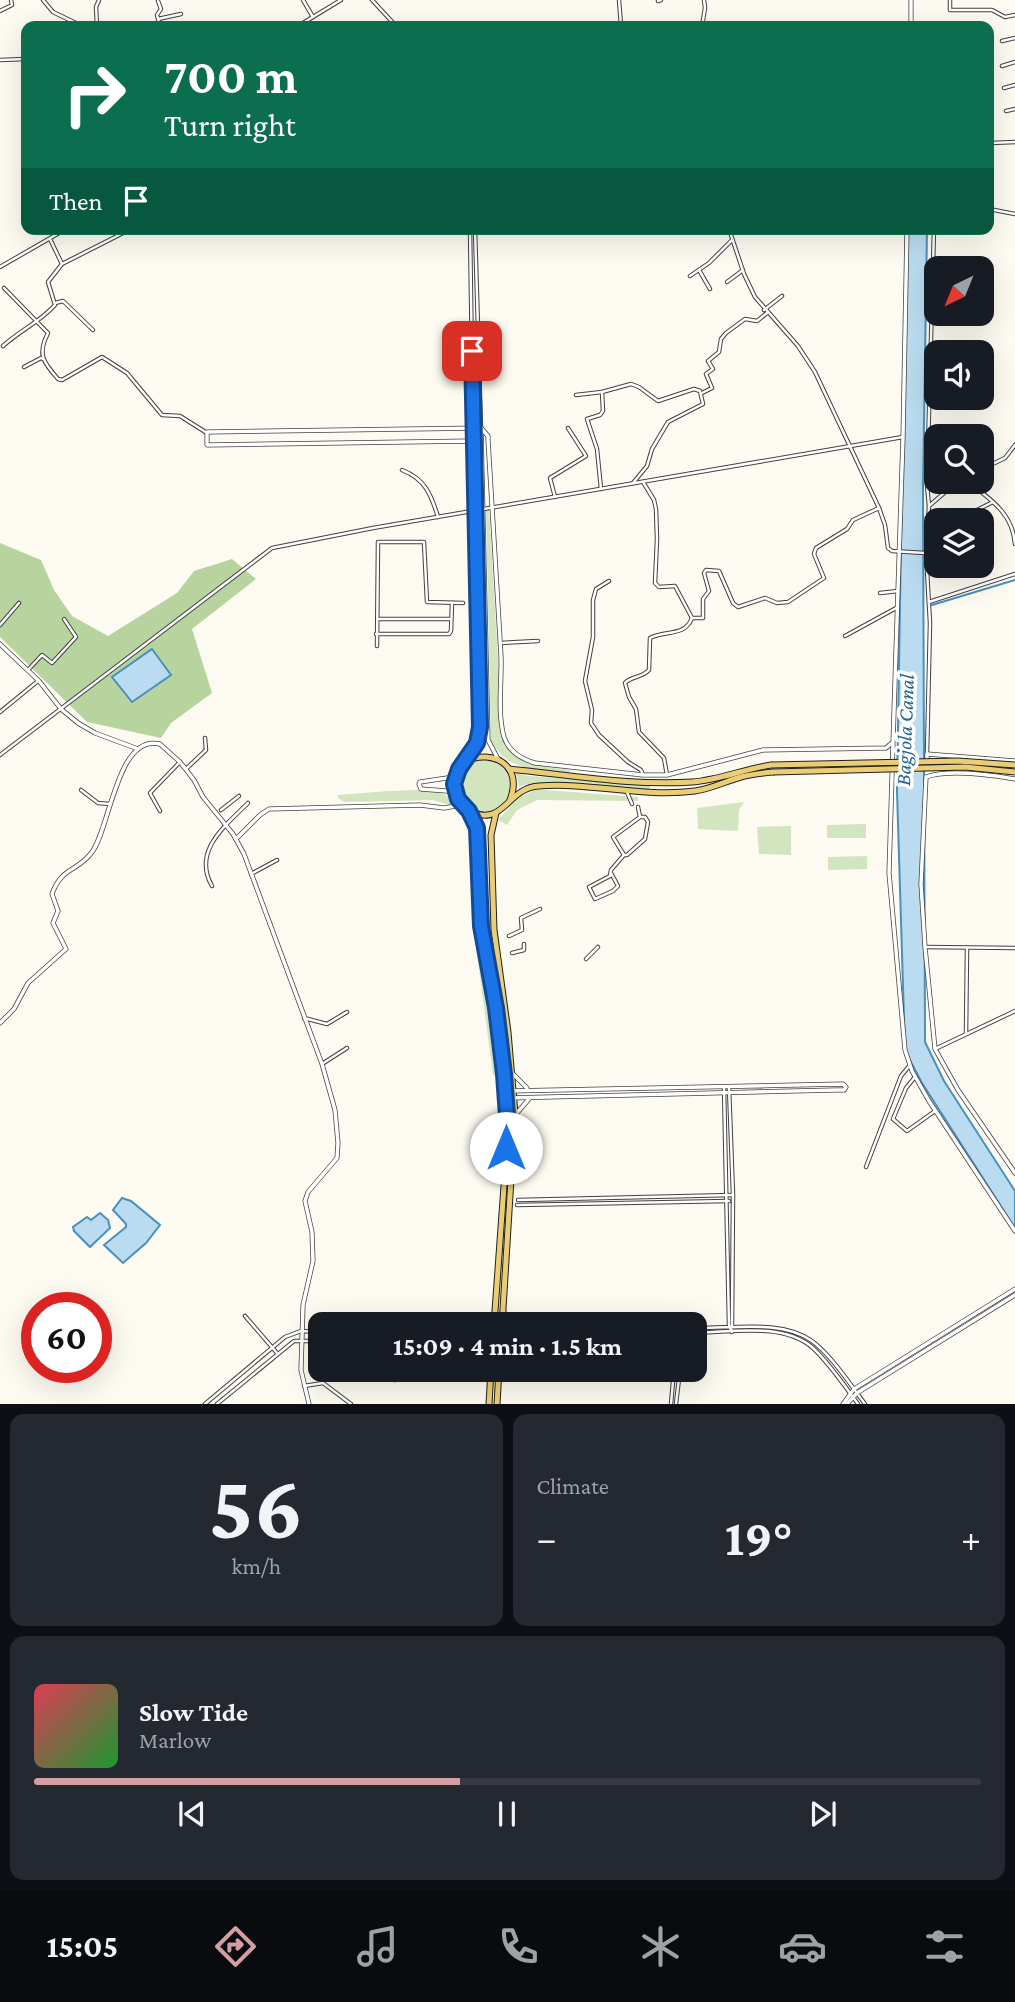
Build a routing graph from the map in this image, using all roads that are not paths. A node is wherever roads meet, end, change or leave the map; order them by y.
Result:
1 (10, 0) edge
2 (43, 0) edge
3 (99, 0) edge
4 (303, 0) edge
5 (341, 0) edge
6 (372, 0) edge
7 (619, 0) edge
8 (704, 0) edge
9 (911, 0) edge
10 (950, 0) edge
11 (158, 1) edge
12 (0, 11) edge
13 (181, 14) dead end
14 (1015, 15) edge
15 (313, 17) junction
16 (387, 17) junction
17 (158, 19) joint
18 (72, 21) edge
19 (97, 21) edge
20 (306, 21) edge
21 (388, 21) edge
22 (391, 21) edge
23 (621, 21) edge
24 (703, 21) edge
25 (911, 21) edge
26 (1015, 38) edge
27 (1002, 41) dead end
28 (0, 60) edge
29 (21, 60) edge
30 (1015, 62) edge
31 (1002, 66) dead end
32 (1015, 85) edge
33 (1004, 88) dead end
34 (1015, 109) edge
35 (1006, 111) dead end
36 (1015, 142) edge
37 (994, 143) edge
38 (994, 210) edge
39 (1015, 214) edge
40 (56, 235) edge
41 (119, 235) edge
42 (470, 235) edge
43 (475, 235) edge
44 (731, 235) edge
45 (907, 235) edge
46 (934, 235) edge
47 (50, 239) junction
48 (732, 240) junction
49 (934, 256) edge
50 (62, 264) junction
51 (0, 267) edge
52 (699, 270) junction
53 (743, 270) junction
54 (690, 276) dead end
55 (727, 282) dead end
56 (4, 288) dead end
57 (710, 289) dead end
58 (782, 296) dead end
59 (55, 303) junction
60 (766, 311) junction
61 (37, 322) junction
62 (933, 326) edge
63 (93, 330) dead end
64 (3, 346) dead end
65 (43, 359) junction
66 (24, 367) dead end
67 (602, 392) junction
68 (702, 393) junction
69 (576, 395) dead end
70 (473, 428) junction
71 (481, 428) junction
72 (568, 428) dead end
73 (207, 433) junction
74 (903, 437) junction
75 (481, 440) junction
76 (473, 441) junction
77 (1015, 445) edge
78 (849, 447) junction
79 (1011, 451) junction
80 (1015, 456) edge
81 (994, 464) edge
82 (402, 470) dead end
83 (643, 482) junction
84 (632, 484) junction
85 (601, 489) junction
86 (943, 494) edge
87 (983, 494) edge
88 (555, 497) junction
89 (993, 502) junction
90 (929, 506) joint
91 (492, 507) junction
92 (981, 508) edge
93 (483, 509) junction
94 (879, 509) junction
95 (475, 511) junction
96 (438, 517) junction
97 (1015, 544) edge
98 (900, 551) junction
99 (924, 553) edge
100 (1015, 574) edge
101 (928, 578) edge
102 (609, 581) dead end
103 (898, 591) junction
104 (880, 593) dead end
105 (929, 602) junction
106 (19, 603) dead end
107 (452, 603) junction
108 (463, 603) dead end
109 (898, 607) junction
110 (65, 618) dead end
111 (692, 618) junction
112 (376, 619) junction
113 (452, 619) junction
114 (0, 625) edge
115 (376, 635) junction
116 (845, 636) dead end
117 (538, 641) dead end
118 (500, 643) junction
119 (0, 645) edge
120 (377, 646) dead end
121 (27, 670) junction
122 (38, 681) junction
123 (61, 709) junction
124 (0, 712) edge
125 (205, 738) dead end
126 (893, 742) junction
127 (138, 749) junction
128 (927, 754) junction
129 (0, 755) edge
130 (498, 759) junction
131 (180, 762) junction
132 (465, 763) junction
133 (1015, 763) edge
134 (573, 768) junction
135 (186, 769) junction
136 (459, 769) junction
137 (509, 769) junction
138 (1015, 772) edge
139 (643, 775) junction
140 (667, 775) junction
141 (572, 776) junction
142 (926, 776) junction
143 (1015, 779) edge
144 (81, 790) dead end
145 (627, 792) junction
146 (239, 796) dead end
147 (458, 799) junction
148 (510, 800) junction
149 (248, 803) dead end
150 (110, 804) junction
151 (632, 804) dead end
152 (462, 805) junction
153 (638, 807) dead end
154 (160, 811) dead end
155 (469, 811) junction
156 (219, 812) junction
157 (496, 813) junction
158 (640, 817) junction
159 (228, 826) junction
160 (236, 839) junction
161 (624, 855) junction
162 (277, 860) dead end
163 (611, 873) junction
164 (251, 874) junction
165 (212, 886) dead end
166 (540, 909) dead end
167 (509, 936) dead end
168 (524, 944) dead end
169 (597, 947) dead end
170 (925, 947) junction
171 (967, 948) junction
172 (1015, 948) edge
173 (512, 953) dead end
174 (586, 959) dead end
175 (1015, 1011) edge
176 (347, 1012) dead end
177 (305, 1022) junction
178 (0, 1023) edge
179 (966, 1034) junction
180 (347, 1048) dead end
181 (935, 1049) junction
182 (322, 1064) junction
183 (910, 1065) junction
184 (512, 1073) junction
185 (915, 1077) junction
186 (727, 1087) junction
187 (529, 1089) junction
188 (513, 1090) junction
189 (505, 1091) junction
190 (730, 1093) junction
191 (724, 1094) junction
192 (531, 1097) junction
193 (506, 1098) junction
194 (514, 1098) junction
195 (935, 1111) junction
196 (515, 1114) junction
197 (866, 1167) dead end
198 (1015, 1173) edge
199 (733, 1195) junction
200 (728, 1198) junction
201 (517, 1200) dead end
202 (733, 1200) junction
203 (517, 1205) dead end
204 (1015, 1231) edge
205 (1015, 1289) edge
206 (1015, 1295) edge
207 (503, 1311) edge
208 (495, 1312) edge
209 (245, 1316) dead end
210 (707, 1328) edge
211 (733, 1329) junction
212 (302, 1331) junction
213 (308, 1331) edge
214 (707, 1332) edge
215 (301, 1340) junction
216 (308, 1340) edge
217 (272, 1348) junction
218 (277, 1354) junction
219 (490, 1382) edge
220 (673, 1382) edge
221 (679, 1382) edge
222 (498, 1383) edge
223 (304, 1386) junction
224 (854, 1393) junction
225 (205, 1404) edge
226 (217, 1404) edge
227 (309, 1404) edge
228 (351, 1404) edge
229 (489, 1404) edge
230 (497, 1404) edge
231 (671, 1404) edge
232 (676, 1404) edge
233 (845, 1404) edge
234 (858, 1404) edge
235 (865, 1404) edge

1 - 12 street
2 - 18 street
3 - 19 street
4 - 15 street
5 - 15 street
6 - 16 street
7 - 23 street
8 - 24 street
9 - 25 street
10 - 14 street
11 - 17 street
13 - 17 street
15 - 20 street
16 - 21 street
16 - 22 street
26 - 27 street
28 - 29 street
30 - 31 street
32 - 33 street
34 - 35 street
36 - 37 street
38 - 39 street
40 - 47 street
41 - 50 street
42 - 70 street
43 - 71 street
44 - 48 street
45 - 74 street
46 - 49 street
47 - 50 street
47 - 51 street
48 - 52 street
48 - 53 street
50 - 59 street
52 - 54 street
52 - 57 street
53 - 55 street
53 - 60 street
56 - 61 street
58 - 60 street
59 - 61 street
59 - 63 street
60 - 68 street
60 - 78 street
61 - 64 street
61 - 65 street
62 - 90 street
65 - 66 street
65 - 73 street
67 - 68 street
67 - 69 street
67 - 85 street
68 - 84 street
70 - 71 street
70 - 73 street
70 - 76 street
71 - 75 street
71 - 91 street
72 - 88 street
73 - 76 street
74 - 78 street
74 - 98 street
75 - 76 street
75 - 93 street
76 - 95 street
77 - 79 street
78 - 83 street
78 - 94 street
79 - 80 street
79 - 81 street
82 - 96 street
83 - 84 street
83 - 111 street
84 - 85 street
85 - 88 street
86 - 90 street
87 - 89 street
88 - 91 street
89 - 92 street
89 - 97 street
91 - 93 street
91 - 118 street
93 - 95 street
93 - 130 street
94 - 98 street
94 - 111 street
95 - 96 street
95 - 132 street
96 - 123 street
98 - 99 street
98 - 103 street
100 - 105 street
101 - 105 street
102 - 139 street
103 - 104 street
103 - 109 street
105 - 128 street
106 - 114 street
107 - 108 street
107 - 112 street
107 - 113 street
109 - 116 street
109 - 126 street
110 - 121 street
111 - 140 street
112 - 113 street
112 - 115 street
113 - 115 street
115 - 120 street
117 - 118 street
118 - 134 street
119 - 121 street
121 - 122 street
122 - 123 street
122 - 124 street
123 - 127 street
123 - 129 street
125 - 135 street
126 - 140 street
126 - 183 street
127 - 131 street
127 - 150 street
128 - 133 street
128 - 142 street
130 - 132 main road
130 - 137 main road
131 - 135 street
131 - 154 street
132 - 136 main road
133 - 141 main road, bridge
134 - 139 street
134 - 141 street
135 - 156 street
136 - 147 main road
136 - 147 street
137 - 141 main road
137 - 148 main road
138 - 145 main road, bridge
139 - 140 street
142 - 143 street
142 - 170 street
144 - 150 street
145 - 148 main road
145 - 151 street
146 - 156 street
147 - 152 main road
148 - 157 main road
149 - 159 street
150 - 178 street
152 - 155 main road
152 - 160 street
153 - 158 street
155 - 157 main road
155 - 189 main road
156 - 159 street
157 - 184 main road
158 - 161 street
158 - 161 street
159 - 160 street
159 - 165 street
160 - 164 street
161 - 163 street
162 - 164 street
163 - 163 street
164 - 177 street
166 - 167 street
168 - 173 street
169 - 174 street
170 - 171 street
170 - 181 street
171 - 172 street
171 - 179 street
175 - 179 street
176 - 177 street
177 - 182 street
179 - 181 street
180 - 182 street
181 - 198 street
182 - 212 street
183 - 185 street
183 - 197 street
184 - 187 street
184 - 188 main road
185 - 195 street
185 - 195 street
186 - 187 street
186 - 190 street
186 - 190 street
186 - 191 street
187 - 188 street
188 - 189 street
188 - 194 main road
189 - 193 main road
190 - 191 street
190 - 199 street
191 - 192 street
191 - 200 street
192 - 194 street
192 - 196 street
193 - 194 street
193 - 208 main road
194 - 196 main road
195 - 204 street
196 - 207 main road
199 - 200 street
199 - 202 street
200 - 201 street
200 - 202 street
200 - 203 street
200 - 211 street
202 - 211 street
205 - 224 street
206 - 224 street
209 - 217 street
210 - 211 street
211 - 214 street
211 - 224 street
212 - 213 street
212 - 215 street
212 - 217 street
215 - 216 street
215 - 218 street
215 - 223 street
217 - 218 street
217 - 225 street
218 - 226 street
219 - 229 main road
220 - 231 street
221 - 232 street
222 - 230 main road
223 - 227 street
223 - 228 street
224 - 233 street
224 - 234 street
224 - 235 street

